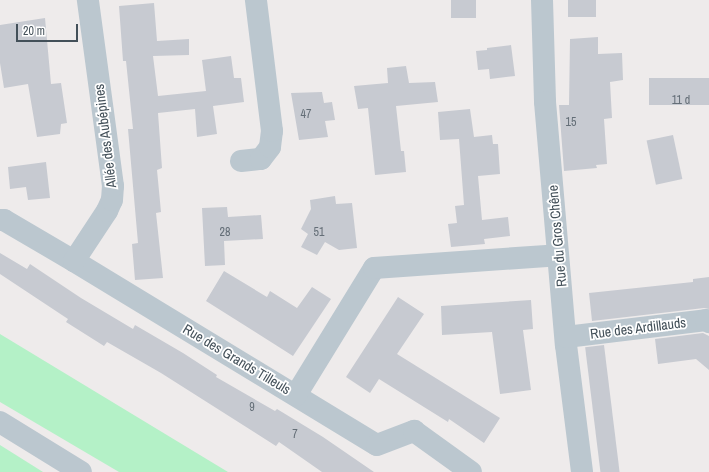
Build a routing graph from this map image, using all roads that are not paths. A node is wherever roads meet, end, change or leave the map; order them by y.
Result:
1 (88, 0) edge
2 (256, 0) edge
3 (542, 0) edge
4 (241, 161) dead end
5 (0, 220) edge
6 (558, 255) junction
7 (74, 261) junction
8 (709, 322) edge
9 (566, 337) junction
10 (296, 394) junction
11 (0, 422) edge
12 (81, 472) edge
13 (471, 472) edge
14 (582, 472) edge

1 - 7 street, Allée des Aubépines
2 - 4 street
3 - 6 street, Rue du Gros Chêne
5 - 7 street, Rue des Grands Tilleuls
6 - 9 street, Rue du Gros Chêne
6 - 10 street
7 - 10 street, Rue des Grands Tilleuls
8 - 9 street, Rue des Ardillauds
9 - 14 street, Rue du Gros Chêne
10 - 13 street, Rue des Grands Tilleuls
11 - 12 street

